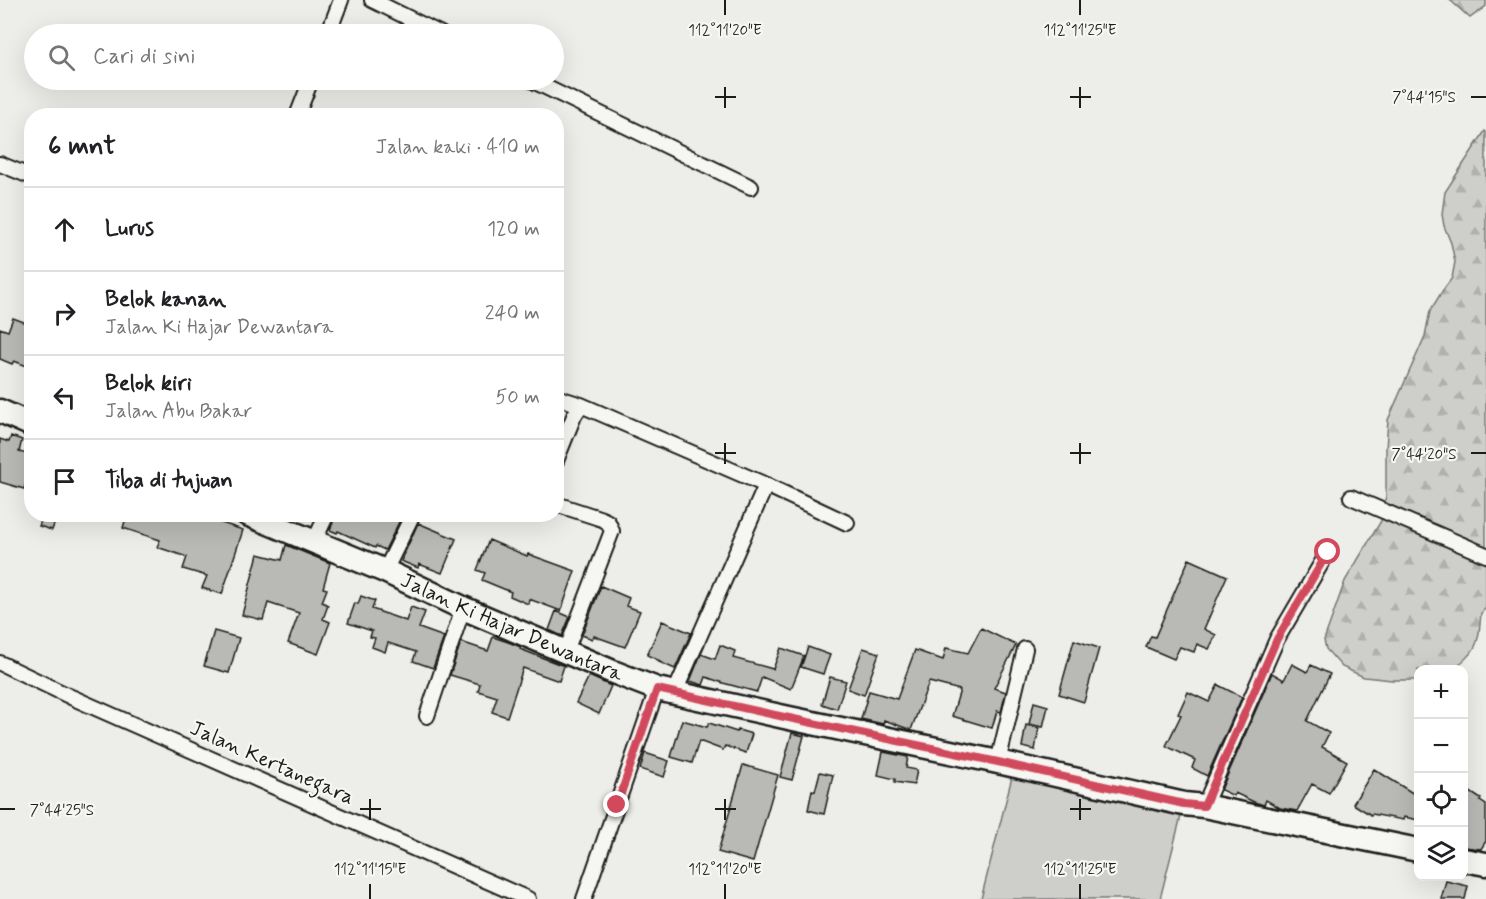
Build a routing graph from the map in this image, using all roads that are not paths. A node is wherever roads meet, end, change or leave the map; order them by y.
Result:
1 (341, 0) edge
2 (372, 0) edge
3 (332, 24) edge
4 (421, 24) edge
5 (307, 90) edge
6 (552, 90) edge
7 (300, 108) edge
8 (0, 164) edge
9 (24, 174) edge
10 (751, 187) dead end
11 (564, 400) edge
12 (581, 405) junction
13 (0, 411) edge
14 (24, 422) edge
15 (564, 441) edge
16 (766, 484) junction
17 (1351, 497) dead end
18 (564, 507) edge
19 (266, 522) edge
20 (323, 522) edge
21 (408, 522) edge
22 (847, 523) dead end
23 (314, 542) junction
24 (1328, 552) dead end
25 (1486, 555) edge
26 (385, 572) junction
27 (463, 608) junction
28 (1025, 649) dead end
29 (566, 651) junction
30 (0, 663) edge
31 (666, 691) junction
32 (427, 716) dead end
33 (998, 762) junction
34 (1204, 806) junction
35 (1414, 849) edge
36 (1468, 861) edge
37 (1486, 864) edge
38 (528, 899) edge
39 (584, 899) edge

1 - 3 street
2 - 4 street
5 - 7 street
6 - 10 street
8 - 9 street
11 - 12 street
12 - 15 street
12 - 16 street
13 - 14 main road
16 - 22 street
16 - 31 street
17 - 25 street
18 - 29 street
19 - 23 main road, Jalan Ki Hajar Dewantara
20 - 23 street
21 - 26 street
23 - 26 main road, Jalan Ki Hajar Dewantara
24 - 34 street
26 - 27 main road, Jalan Ki Hajar Dewantara
27 - 29 main road, Jalan Ki Hajar Dewantara
27 - 32 street
28 - 33 street
29 - 31 main road, Jalan Ki Hajar Dewantara
30 - 38 street, Jalan Kertanegara
31 - 33 main road, Jalan Ki Hajar Dewantara
31 - 39 street
33 - 34 main road, Jalan Ki Hajar Dewantara
34 - 35 main road, Jalan Ki Hajar Dewantara
36 - 37 main road

